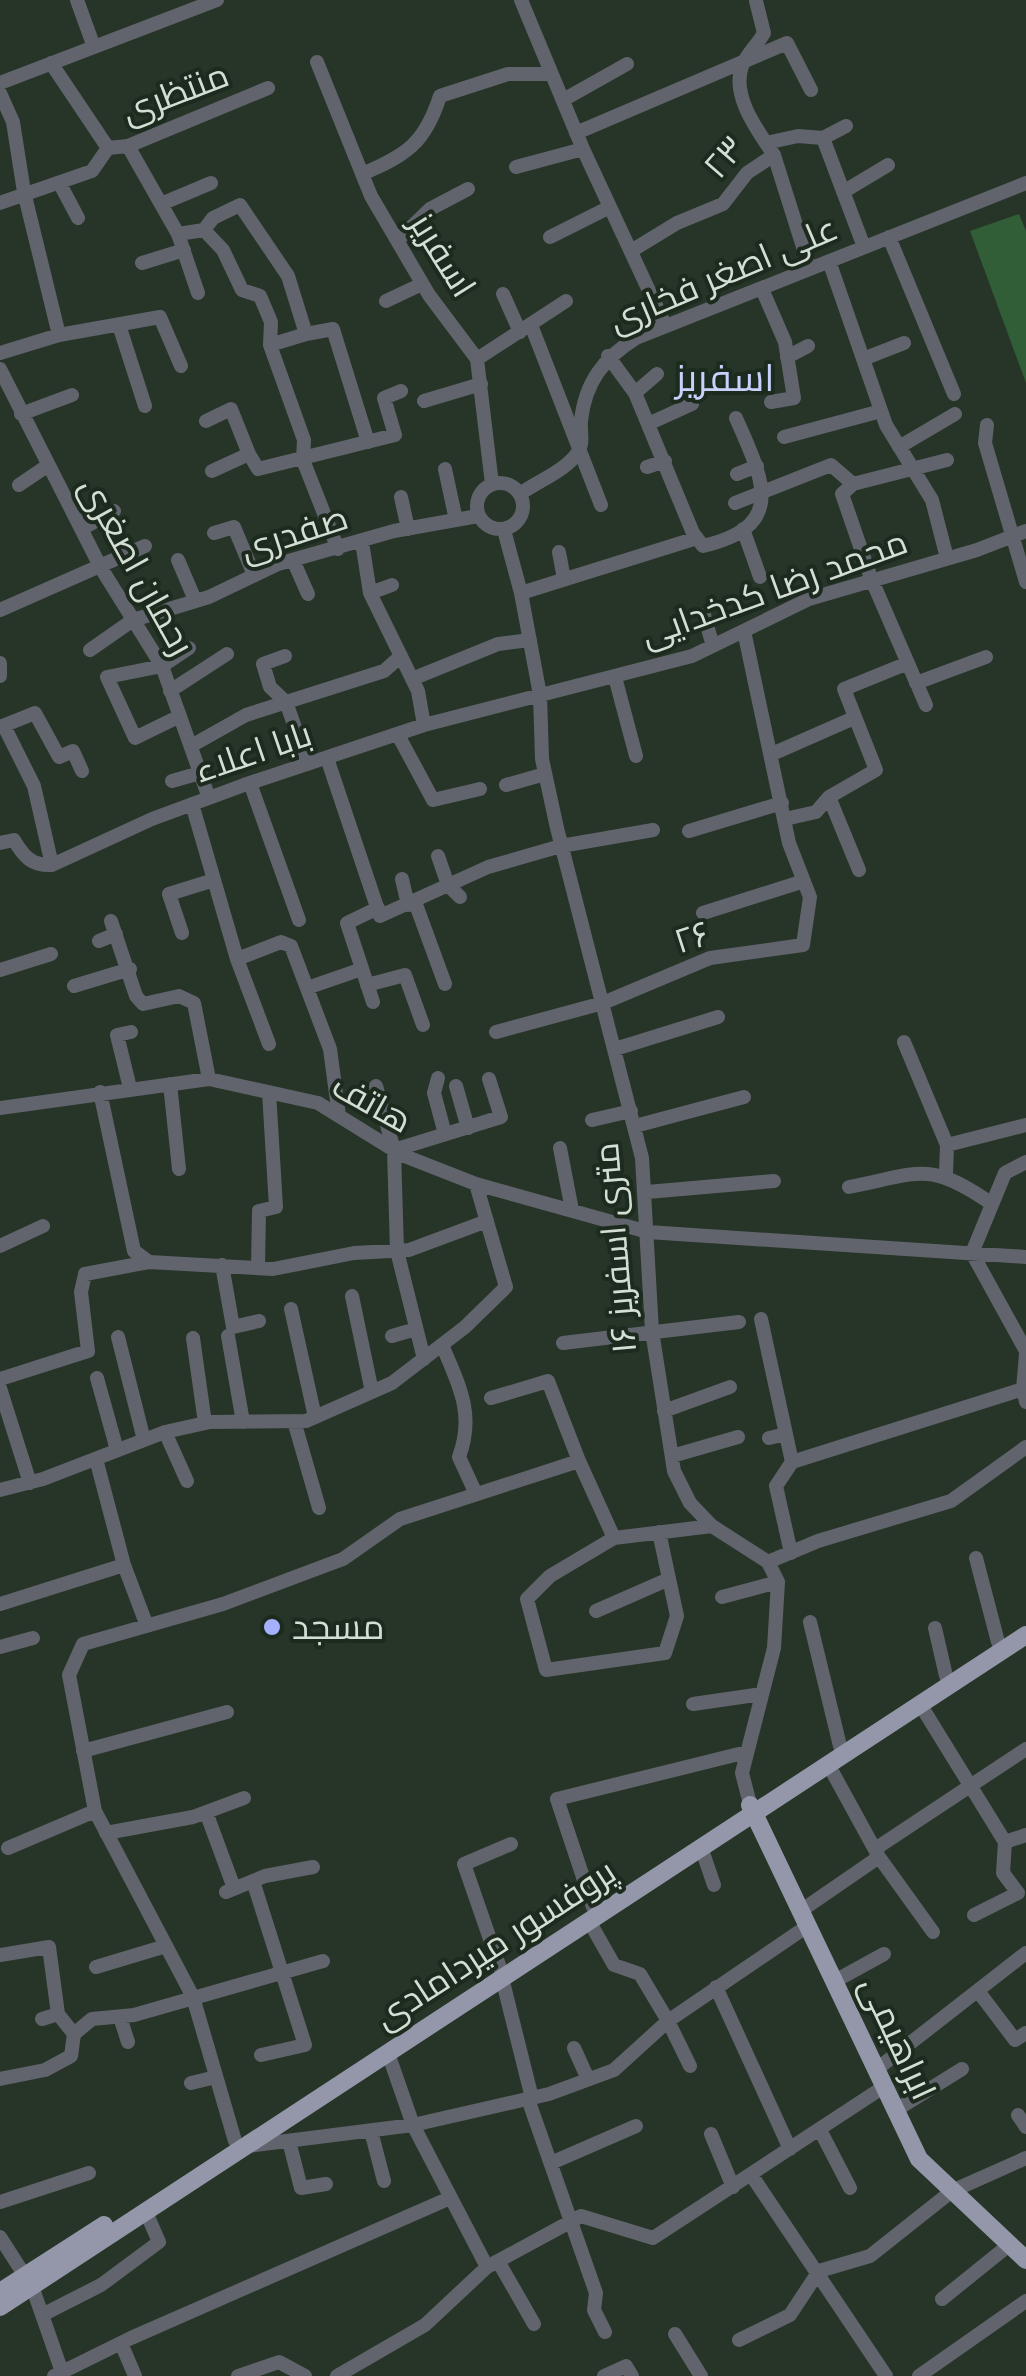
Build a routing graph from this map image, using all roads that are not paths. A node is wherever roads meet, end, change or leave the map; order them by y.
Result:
1 (77, 0) edge
2 (218, 0) edge
3 (521, 0) edge
4 (756, 1) edge
5 (94, 47) junction
6 (318, 62) dead end
7 (51, 63) junction
8 (627, 64) dead end
9 (742, 64) junction
10 (552, 74) junction
11 (0, 82) edge
12 (268, 88) dead end
13 (811, 90) dead end
14 (0, 94) edge
15 (562, 100) junction
16 (846, 126) dead end
17 (576, 133) junction
18 (823, 138) junction
19 (128, 146) junction
20 (108, 148) junction
21 (770, 149) junction
22 (583, 150) junction
23 (888, 165) dead end
24 (516, 167) dead end
25 (362, 174) junction
26 (211, 183) dead end
27 (1026, 183) edge
28 (60, 184) junction
29 (468, 189) dead end
30 (24, 192) junction
31 (843, 192) junction
32 (0, 203) edge
33 (161, 204) junction
34 (610, 207) junction
35 (78, 218) dead end
36 (204, 230) junction
37 (178, 234) junction
38 (550, 237) dead end
39 (890, 237) junction
40 (398, 240) junction
41 (864, 247) junction
42 (184, 250) junction
43 (630, 251) junction
44 (829, 261) junction
45 (142, 264) dead end
46 (810, 268) junction
47 (422, 284) junction
48 (762, 289) junction
49 (198, 294) dead end
50 (502, 294) dead end
51 (386, 302) dead end
52 (566, 302) dead end
53 (119, 324) junction
54 (665, 325) junction
55 (525, 328) junction
56 (306, 334) junction
57 (59, 335) junction
58 (904, 343) dead end
59 (270, 345) junction
60 (808, 346) dead end
61 (0, 354) edge
62 (608, 356) junction
63 (788, 358) junction
64 (477, 359) junction
65 (863, 359) junction
66 (181, 366) dead end
67 (0, 370) edge
68 (657, 374) dead end
69 (482, 384) junction
70 (401, 391) dead end
71 (635, 394) junction
72 (954, 394) dead end
73 (72, 396) dead end
74 (424, 402) dead end
75 (771, 402) dead end
76 (692, 404) dead end
77 (145, 406) dead end
78 (881, 411) junction
79 (21, 414) junction
80 (955, 414) dead end
81 (736, 418) dead end
82 (206, 421) dead end
83 (648, 424) junction
84 (987, 426) dead end
85 (784, 437) dead end
86 (368, 442) junction
87 (899, 446) junction
88 (582, 447) junction
89 (249, 454) junction
90 (303, 460) junction
91 (947, 460) dead end
92 (664, 461) junction
93 (46, 466) junction
94 (757, 466) junction
95 (647, 467) dead end
96 (912, 468) junction
97 (445, 469) dead end
98 (212, 471) dead end
99 (737, 474) dead end
100 (492, 484) junction
101 (853, 484) junction
102 (19, 485) dead end
103 (520, 494) junction
104 (401, 496) dead end
105 (761, 496) junction
106 (736, 504) dead end
107 (600, 505) dead end
108 (114, 512) dead end
109 (478, 516) junction
110 (456, 520) junction
111 (80, 529) junction
112 (408, 529) junction
113 (743, 529) junction
114 (504, 530) junction
115 (214, 534) dead end
116 (1019, 534) edge
117 (697, 538) junction
118 (362, 542) junction
119 (145, 546) dead end
120 (338, 549) junction
121 (559, 552) dead end
122 (947, 558) junction
123 (178, 560) dead end
124 (293, 560) junction
125 (102, 568) junction
126 (254, 575) junction
127 (760, 577) dead end
128 (871, 578) junction
129 (564, 580) junction
130 (1026, 582) edge
131 (392, 585) dead end
132 (370, 593) junction
133 (522, 593) junction
134 (308, 594) dead end
135 (195, 600) junction
136 (0, 610) edge
137 (704, 615) dead end
138 (133, 620) junction
139 (744, 631) junction
140 (530, 640) junction
141 (713, 646) junction
142 (189, 648) dead end
143 (90, 650) dead end
144 (227, 654) dead end
145 (284, 656) dead end
146 (401, 656) junction
147 (986, 657) dead end
148 (0, 663) edge
149 (908, 663) junction
150 (162, 666) junction
151 (0, 676) edge
152 (615, 677) junction
153 (412, 680) junction
154 (916, 683) junction
155 (170, 691) junction
156 (540, 695) junction
157 (286, 702) junction
158 (926, 705) dead end
159 (180, 716) junction
160 (854, 718) junction
161 (424, 725) junction
162 (2, 727) edge
163 (398, 735) junction
164 (190, 746) junction
165 (772, 754) junction
166 (636, 756) dead end
167 (326, 758) junction
168 (308, 764) junction
169 (82, 771) dead end
170 (200, 773) junction
171 (545, 774) junction
172 (172, 781) dead end
173 (250, 783) junction
174 (506, 785) dead end
175 (480, 789) dead end
176 (829, 797) junction
177 (209, 798) junction
178 (192, 804) junction
179 (783, 811) junction
180 (653, 830) dead end
181 (689, 831) dead end
182 (0, 843) edge
183 (561, 846) junction
184 (438, 856) dead end
185 (52, 865) junction
186 (859, 870) dead end
187 (402, 879) dead end
188 (214, 880) junction
189 (804, 881) junction
190 (448, 885) junction
191 (460, 897) dead end
192 (411, 904) junction
193 (378, 908) junction
194 (702, 914) dead end
195 (299, 920) dead end
196 (182, 933) dead end
197 (98, 941) dead end
198 (51, 954) dead end
199 (237, 959) junction
200 (130, 969) junction
201 (362, 969) junction
202 (0, 970) edge
203 (445, 984) dead end
204 (367, 985) junction
205 (74, 986) dead end
206 (307, 988) junction
207 (372, 1002) dead end
208 (603, 1003) junction
209 (718, 1017) dead end
210 (423, 1025) dead end
211 (132, 1032) dead end
212 (496, 1032) dead end
213 (904, 1042) dead end
214 (270, 1044) dead end
215 (615, 1049) junction
216 (438, 1078) dead end
217 (209, 1079) junction
218 (489, 1079) dead end
219 (170, 1084) junction
220 (376, 1086) dead end
221 (456, 1086) dead end
222 (130, 1088) junction
223 (100, 1092) junction
224 (269, 1092) junction
225 (744, 1098) dead end
226 (0, 1108) edge
227 (340, 1116) junction
228 (633, 1119) junction
229 (592, 1120) dead end
230 (1026, 1125) edge
231 (468, 1128) junction
232 (446, 1134) junction
233 (947, 1145) junction
234 (560, 1148) dead end
235 (394, 1150) junction
236 (1026, 1162) edge
237 (180, 1169) dead end
238 (946, 1174) junction
239 (774, 1181) dead end
240 (476, 1184) junction
241 (849, 1187) dead end
242 (647, 1192) junction
243 (992, 1204) junction
244 (572, 1210) junction
245 (487, 1222) junction
246 (43, 1226) dead end
247 (648, 1232) junction
248 (0, 1246) edge
249 (397, 1251) junction
250 (972, 1253) junction
251 (1026, 1257) edge
252 (149, 1262) junction
253 (222, 1265) junction
254 (258, 1268) junction
255 (352, 1296) dead end
256 (291, 1310) dead end
257 (762, 1319) dead end
258 (259, 1321) dead end
259 (739, 1322) dead end
260 (416, 1329) junction
261 (652, 1331) junction
262 (228, 1336) dead end
263 (392, 1336) dead end
264 (118, 1337) dead end
265 (193, 1338) dead end
266 (563, 1343) dead end
267 (442, 1345) junction
268 (1026, 1353) edge
269 (424, 1359) junction
270 (97, 1378) dead end
271 (0, 1379) edge
272 (730, 1387) dead end
273 (0, 1388) edge
274 (372, 1392) junction
275 (1024, 1396) edge
276 (491, 1398) dead end
277 (664, 1411) junction
278 (314, 1417) junction
279 (294, 1421) junction
280 (243, 1422) junction
281 (206, 1423) junction
282 (165, 1432) junction
283 (786, 1434) junction
284 (738, 1437) dead end
285 (769, 1438) dead end
286 (144, 1440) junction
287 (1026, 1447) edge
288 (117, 1450) junction
289 (672, 1456) junction
290 (96, 1458) junction
291 (579, 1460) junction
292 (792, 1462) junction
293 (187, 1481) dead end
294 (30, 1482) junction
295 (0, 1490) edge
296 (476, 1494) junction
297 (319, 1508) dead end
298 (712, 1526) junction
299 (659, 1532) junction
300 (614, 1538) junction
301 (790, 1553) junction
302 (976, 1558) dead end
303 (768, 1562) junction
304 (124, 1565) junction
305 (669, 1578) junction
306 (778, 1582) junction
307 (722, 1597) dead end
308 (0, 1604) edge
309 (596, 1611) dead end
310 (810, 1622) dead end
311 (1026, 1624) edge
312 (147, 1626) junction
313 (935, 1628) dead end
314 (1026, 1635) edge
315 (34, 1638) dead end
316 (998, 1642) junction
317 (0, 1648) edge
318 (946, 1676) junction
319 (762, 1694) junction
320 (693, 1704) dead end
321 (920, 1704) junction
322 (227, 1712) dead end
323 (840, 1746) junction
324 (1026, 1749) edge
325 (83, 1751) junction
326 (747, 1752) junction
327 (828, 1764) junction
328 (968, 1788) junction
329 (244, 1798) dead end
330 (753, 1808) junction
331 (95, 1811) junction
332 (206, 1812) junction
333 (106, 1833) junction
334 (1026, 1835) edge
335 (1005, 1842) junction
336 (512, 1844) dead end
337 (701, 1847) junction
338 (8, 1848) dead end
339 (877, 1853) junction
340 (313, 1867) dead end
341 (253, 1881) junction
342 (714, 1885) dead end
343 (591, 1914) junction
344 (974, 1915) dead end
345 (806, 1917) junction
346 (934, 1932) dead end
347 (166, 1946) junction
348 (1026, 1953) edge
349 (884, 1954) dead end
350 (0, 1955) edge
351 (323, 1961) dead end
352 (96, 1967) dead end
353 (501, 1973) junction
354 (283, 1976) junction
355 (835, 1980) junction
356 (716, 1987) junction
357 (978, 1990) junction
358 (193, 1997) junction
359 (58, 2014) junction
360 (120, 2017) junction
361 (42, 2019) dead end
362 (668, 2020) junction
363 (1026, 2032) edge
364 (74, 2034) junction
365 (128, 2042) dead end
366 (574, 2048) dead end
367 (386, 2049) junction
368 (262, 2054) dead end
369 (690, 2066) dead end
370 (962, 2069) dead end
371 (216, 2076) junction
372 (881, 2077) junction
373 (0, 2078) edge
374 (588, 2080) junction
375 (191, 2083) dead end
376 (530, 2098) junction
377 (896, 2110) junction
378 (413, 2126) junction
379 (636, 2126) dead end
380 (820, 2130) junction
381 (371, 2131) junction
382 (711, 2134) dead end
383 (289, 2141) junction
384 (241, 2143) junction
385 (790, 2150) junction
386 (1026, 2158) edge
387 (551, 2162) junction
388 (90, 2173) dead end
389 (752, 2176) junction
390 (384, 2181) dead end
391 (326, 2184) dead end
392 (733, 2187) junction
393 (850, 2188) dead end
394 (952, 2191) junction
395 (450, 2198) junction
396 (0, 2202) edge
397 (146, 2212) junction
398 (572, 2221) junction
399 (0, 2237) edge
400 (1009, 2244) junction
401 (1026, 2260) edge
402 (492, 2264) junction
403 (819, 2272) junction
404 (29, 2281) junction
405 (0, 2292) edge
406 (942, 2299) dead end
407 (1026, 2301) edge
408 (0, 2307) edge
409 (42, 2315) junction
410 (534, 2324) dead end
411 (605, 2332) dead end
412 (675, 2334) dead end
413 (740, 2340) dead end
414 (121, 2342) junction
415 (58, 2374) edge
416 (136, 2376) edge
417 (238, 2376) edge
418 (306, 2376) edge
419 (337, 2376) edge
420 (604, 2376) edge
421 (632, 2376) edge
422 (700, 2376) edge
423 (886, 2376) edge
424 (919, 2376) edge

1 - 5 street
2 - 5 street
3 - 10 street
4 - 9 street
5 - 7 street
6 - 25 street, اسفریز
7 - 11 street
7 - 20 street
8 - 15 street
9 - 13 street
9 - 17 street
9 - 21 street, ۲۳
10 - 15 street
10 - 25 street
12 - 19 street, منتظری
14 - 30 street
15 - 17 street
16 - 18 street
17 - 22 street
18 - 21 street
18 - 31 street
19 - 20 street, منتظری
19 - 33 street
20 - 28 street, منتظری
21 - 43 street, ۲۳
21 - 46 street
22 - 24 street
22 - 34 street
23 - 31 street
25 - 40 street, اسفریز
26 - 33 street
27 - 39 street, علی اصغر فخاری
28 - 30 street, منتظری
28 - 35 street
29 - 40 street
30 - 32 street, منتظری
30 - 57 street
31 - 41 street
33 - 37 street
34 - 38 street
34 - 43 street
36 - 37 street
36 - 56 street
36 - 59 street
37 - 42 street
39 - 41 street, علی اصغر فخاری
39 - 72 street
40 - 47 street, اسفریز
41 - 44 street, علی اصغر فخاری
42 - 45 street
42 - 49 street
43 - 54 street
44 - 46 street, علی اصغر فخاری
44 - 65 street
46 - 48 street, علی اصغر فخاری
47 - 51 street
47 - 64 street, اسفریز
48 - 54 street, علی اصغر فخاری
48 - 63 street
50 - 55 street
52 - 55 street
53 - 57 street
53 - 66 street
53 - 77 street
54 - 62 street, علی اصغر فخاری
55 - 64 street
55 - 88 street
56 - 59 street
56 - 86 street
57 - 61 street
58 - 65 street
59 - 90 street
60 - 63 street
62 - 71 street
62 - 88 street, علی اصغر فخاری
63 - 75 street
64 - 69 street, اسفریز
65 - 78 street
67 - 79 street, رحمان اصغری
68 - 71 street
69 - 74 street
69 - 100 street, اسفریز
70 - 86 street
71 - 83 street
73 - 79 street
76 - 83 street
78 - 85 street
78 - 87 street
79 - 93 street, رحمان اصغری
80 - 87 street
81 - 94 street
82 - 89 street
83 - 92 street
84 - 116 street
86 - 90 street
87 - 96 street
88 - 103 street
88 - 107 street
89 - 90 street
89 - 98 street
90 - 120 street
91 - 96 street
92 - 95 street
92 - 117 street
93 - 102 street
93 - 111 street, رحمان اصغری
94 - 99 street
94 - 105 street
96 - 101 street
96 - 122 street
97 - 110 street
100 - 103 street
100 - 109 street
101 - 105 street
101 - 128 street
103 - 114 street
104 - 112 street
105 - 106 street
105 - 113 street
108 - 111 street
109 - 110 street, صفدری
109 - 114 street
110 - 112 street, صفدری
111 - 125 street, رحمان اصغری
112 - 118 street, صفدری
113 - 117 street
113 - 127 street
114 - 133 street, ۱۶ متری اسفریز
115 - 126 street
116 - 122 street, محمد رضا کدخدایی
116 - 130 street
117 - 129 street
118 - 120 street, صفدری
118 - 132 street
119 - 125 street
120 - 124 street, صفدری
121 - 129 street
122 - 128 street, محمد رضا کدخدایی
123 - 135 street
124 - 126 street, صفدری
124 - 134 street
125 - 136 street
125 - 138 street, رحمان اصغری
126 - 135 street, صفدری
128 - 139 street, محمد رضا کدخدایی
128 - 149 street
129 - 133 street
131 - 132 street
132 - 146 street
133 - 140 street, ۱۶ متری اسفریز
135 - 138 street, صفدری
137 - 141 street
138 - 143 street, صفدری
138 - 150 street, رحمان اصغری
139 - 141 street, محمد رضا کدخدایی
139 - 165 street
140 - 153 street
140 - 156 street, ۱۶ متری اسفریز
141 - 152 street, محمد رضا کدخدایی
142 - 150 street
144 - 155 street
145 - 157 street
146 - 153 street
146 - 157 street
147 - 154 street
148 - 151 street
149 - 154 street
149 - 160 street
150 - 155 street, رحمان اصغری
150 - 159 street
152 - 156 street, محمد رضا کدخدایی
152 - 166 street
153 - 161 street
154 - 158 street
155 - 159 street, رحمان اصغری
156 - 161 street, بابا اعلاء
156 - 171 street, ۱۶ متری اسفریز
157 - 164 street
157 - 168 street
159 - 164 street, رحمان اصغری
160 - 165 street
160 - 176 street
161 - 163 street, بابا اعلاء
162 - 169 street
162 - 185 street
163 - 167 street, بابا اعلاء
163 - 175 street
164 - 170 street, رحمان اصغری
165 - 179 street
167 - 168 street, بابا اعلاء
167 - 193 street
168 - 173 street, بابا اعلاء
170 - 172 street
170 - 177 street, رحمان اصغری
171 - 174 street
171 - 183 street, ۱۶ متری اسفریز
173 - 177 street, بابا اعلاء
173 - 195 street
176 - 179 street
176 - 186 street
177 - 178 street, بابا اعلاء
178 - 185 street, بابا اعلاء
178 - 188 street
179 - 181 street
179 - 189 street
180 - 183 street
182 - 185 street
183 - 190 street
183 - 208 street, ۱۶ متری اسفریز
184 - 190 street
187 - 192 street
188 - 196 street
188 - 199 street
189 - 194 street
189 - 208 street, ۲۶
190 - 191 street
190 - 192 street
192 - 193 street
192 - 203 street
193 - 201 street
197 - 200 street
198 - 202 street
199 - 206 street
199 - 214 street
200 - 205 street
200 - 217 street
201 - 204 street
201 - 206 street
204 - 207 street
204 - 210 street
206 - 227 street
208 - 212 street, ۲۶
208 - 215 street, ۱۶ متری اسفریز
209 - 215 street
211 - 222 street
213 - 233 street
215 - 228 street, ۱۶ متری اسفریز
216 - 232 street
217 - 219 street, هاتف
217 - 224 street, هاتف
218 - 231 street
219 - 222 street, هاتف
219 - 237 street
220 - 235 street
221 - 231 street
222 - 223 street, هاتف
223 - 226 street, هاتف
223 - 252 street
224 - 227 street, هاتف
224 - 254 street
225 - 228 street
227 - 235 street, هاتف
228 - 229 street
228 - 242 street, ۱۶ متری اسفریز
230 - 233 street
231 - 232 street
232 - 235 street
233 - 238 street
234 - 244 street
235 - 240 street, هاتف
235 - 249 street
236 - 243 street
238 - 241 street
238 - 243 street
239 - 242 street
240 - 244 street, هاتف
240 - 245 street
242 - 247 street, ۱۶ متری اسفریز
243 - 250 street
244 - 247 street, هاتف
245 - 249 street
245 - 267 street
246 - 248 street
247 - 250 street, هاتف
247 - 261 street, ۱۶ متری اسفریز
249 - 254 street
249 - 260 street
250 - 251 street, هاتف
250 - 268 street
252 - 253 street
252 - 271 street
253 - 254 street
253 - 258 street
255 - 274 street
256 - 278 street
257 - 283 street
259 - 261 street
260 - 263 street
260 - 269 street
261 - 266 street
261 - 277 street, ۱۶ متری اسفریز
262 - 280 street
264 - 286 street
265 - 281 street
267 - 269 street
267 - 296 street
268 - 275 street
269 - 274 street
270 - 288 street
272 - 277 street
273 - 294 street
274 - 278 street
275 - 292 street
276 - 291 street
277 - 289 street, ۱۶ متری اسفریز
278 - 279 street
279 - 280 street
279 - 297 street
280 - 281 street
281 - 282 street
282 - 286 street
282 - 293 street
283 - 285 street
283 - 292 street
284 - 289 street
286 - 288 street
287 - 301 street
288 - 290 street
289 - 298 street, ۱۶ متری اسفریز
290 - 294 street
290 - 304 street
291 - 296 street
291 - 300 street
292 - 301 street
294 - 295 street
296 - 312 street
298 - 299 street
298 - 303 street, ۱۶ متری اسفریز
299 - 300 street
299 - 305 street
300 - 305 street
301 - 303 street
302 - 316 street
303 - 306 street
304 - 308 street
304 - 312 street
305 - 309 street
306 - 307 street
306 - 319 street
310 - 323 street
311 - 316 main road, پروفسور میردامادی
312 - 325 street
313 - 318 street
314 - 321 main road, پروفسور میردامادی
315 - 317 street
316 - 318 main road, پروفسور میردامادی
318 - 323 main road, پروفسور میردامادی
319 - 320 street
319 - 326 street
321 - 327 main road, پروفسور میردامادی
321 - 328 street
322 - 325 street
323 - 330 main road, پروفسور میردامادی
324 - 328 street
325 - 331 street
326 - 330 street
326 - 343 street
327 - 330 main road, پروفسور میردامادی
327 - 339 street
328 - 335 street
328 - 339 street
329 - 332 street
330 - 337 main road, پروفسور میردامادی
330 - 343 main road, پروفسور میردامادی
330 - 345 main road, ابراهیمی
331 - 333 street
331 - 338 street
332 - 333 street
332 - 341 street
333 - 347 street
334 - 335 street
335 - 344 street
336 - 353 street
337 - 342 street
337 - 343 main road, پروفسور میردامادی
339 - 345 street
339 - 346 street
340 - 341 street
341 - 354 street
343 - 353 main road, پروفسور میردامادی
343 - 362 street
345 - 355 main road, ابراهیمی
345 - 356 street
347 - 352 street
347 - 358 street
348 - 357 street
349 - 355 street
350 - 359 street
351 - 354 street
353 - 367 main road, پروفسور میردامادی
353 - 376 street
354 - 358 street
354 - 368 street
355 - 372 main road, ابراهیمی
356 - 362 street
356 - 385 street
357 - 363 street
357 - 372 street
358 - 360 street
358 - 371 street
359 - 361 street
359 - 364 street
360 - 364 street
360 - 365 street
362 - 369 street
362 - 374 street
364 - 373 street
366 - 374 street
367 - 378 street
367 - 384 main road, پروفسور میردامادی
370 - 377 street
371 - 375 street
371 - 384 street
372 - 377 main road, ابراهیمی
372 - 380 street
374 - 376 street
376 - 378 street
376 - 387 street
377 - 394 main road, ابراهیمی
378 - 381 street
378 - 395 street
379 - 387 street
380 - 385 street
380 - 393 street
381 - 383 street
381 - 390 street
382 - 392 street
383 - 384 street
383 - 391 street
384 - 397 main road, پروفسور میردامادی
384 - 404 main road, پروفسور میردامادی
385 - 389 street
386 - 394 street
387 - 398 street
388 - 396 street
389 - 392 street
389 - 403 street
392 - 398 street
394 - 400 main road, ابراهیمی
394 - 403 street
395 - 402 street
395 - 414 street
397 - 404 main road, پروفسور میردامادی
397 - 409 street
398 - 402 street
398 - 411 street
399 - 404 street
400 - 401 main road, ابراهیمی
400 - 406 street
402 - 410 street
402 - 419 street
403 - 413 street
403 - 423 street
404 - 405 main road, پروفسور میردامادی
404 - 408 main road, پروفسور میردامادی
404 - 409 street
407 - 424 street
409 - 415 street
412 - 422 street
414 - 415 street
414 - 416 street
417 - 418 street
420 - 421 street

